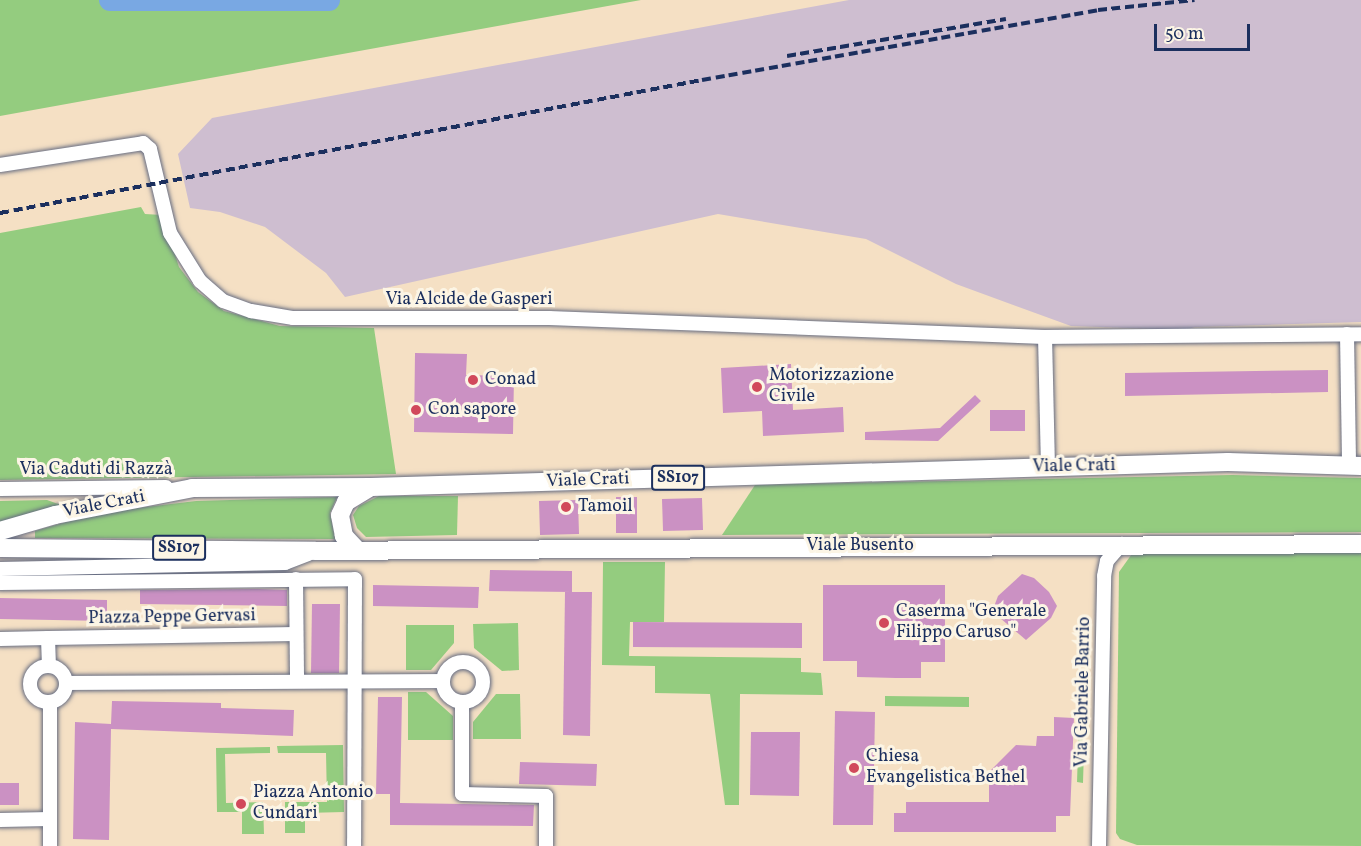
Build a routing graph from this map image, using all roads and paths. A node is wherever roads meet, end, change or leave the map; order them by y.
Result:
1 (0, 165) edge
2 (1354, 334) edge
3 (1045, 337) junction
4 (1355, 466) edge
5 (1048, 468) junction
6 (371, 487) junction
7 (192, 488) junction
8 (0, 489) edge
9 (0, 531) edge
10 (1122, 544) junction
11 (1361, 544) edge
12 (0, 548) edge
13 (358, 550) junction
14 (315, 551) junction
15 (0, 569) edge
16 (296, 579) junction
17 (0, 583) edge
18 (296, 634) junction
19 (48, 638) junction
20 (0, 639) edge
21 (50, 666) junction
22 (297, 681) junction
23 (353, 681) junction
24 (443, 681) junction
25 (67, 683) junction
26 (50, 703) junction
27 (462, 703) junction
28 (50, 819) junction
29 (0, 820) edge
30 (50, 846) edge
31 (354, 846) edge
32 (546, 846) edge
33 (1099, 846) edge

1 - 3 street, Via Alcide de Gasperi
2 - 3 street, Via Alcide de Gasperi
2 - 4 street
3 - 5 street
4 - 5 main road, Viale Crati / SS107
5 - 6 main road, Viale Crati / SS107
6 - 7 main road, Viale Crati / SS107
6 - 13 main road
7 - 8 street, Via Caduti di Razzà
7 - 9 main road, Viale Crati / SS107
10 - 11 main road, Viale Busento / SS107
10 - 13 main road, Viale Busento / SS107
10 - 33 street, Via Gabriele Barrio
12 - 14 main road, SS107
13 - 14 main road, SS107
14 - 15 street
16 - 17 street
16 - 18 street
16 - 23 street
18 - 19 street, Piazza Peppe Gervasi
18 - 22 street
19 - 20 street, Piazza Peppe Gervasi
19 - 21 street
21 - 25 street
21 - 26 street
22 - 23 street
22 - 25 street
23 - 24 street
23 - 31 street
24 - 27 street
24 - 27 street
25 - 26 street
26 - 28 street
27 - 32 street
28 - 29 street
28 - 30 street

